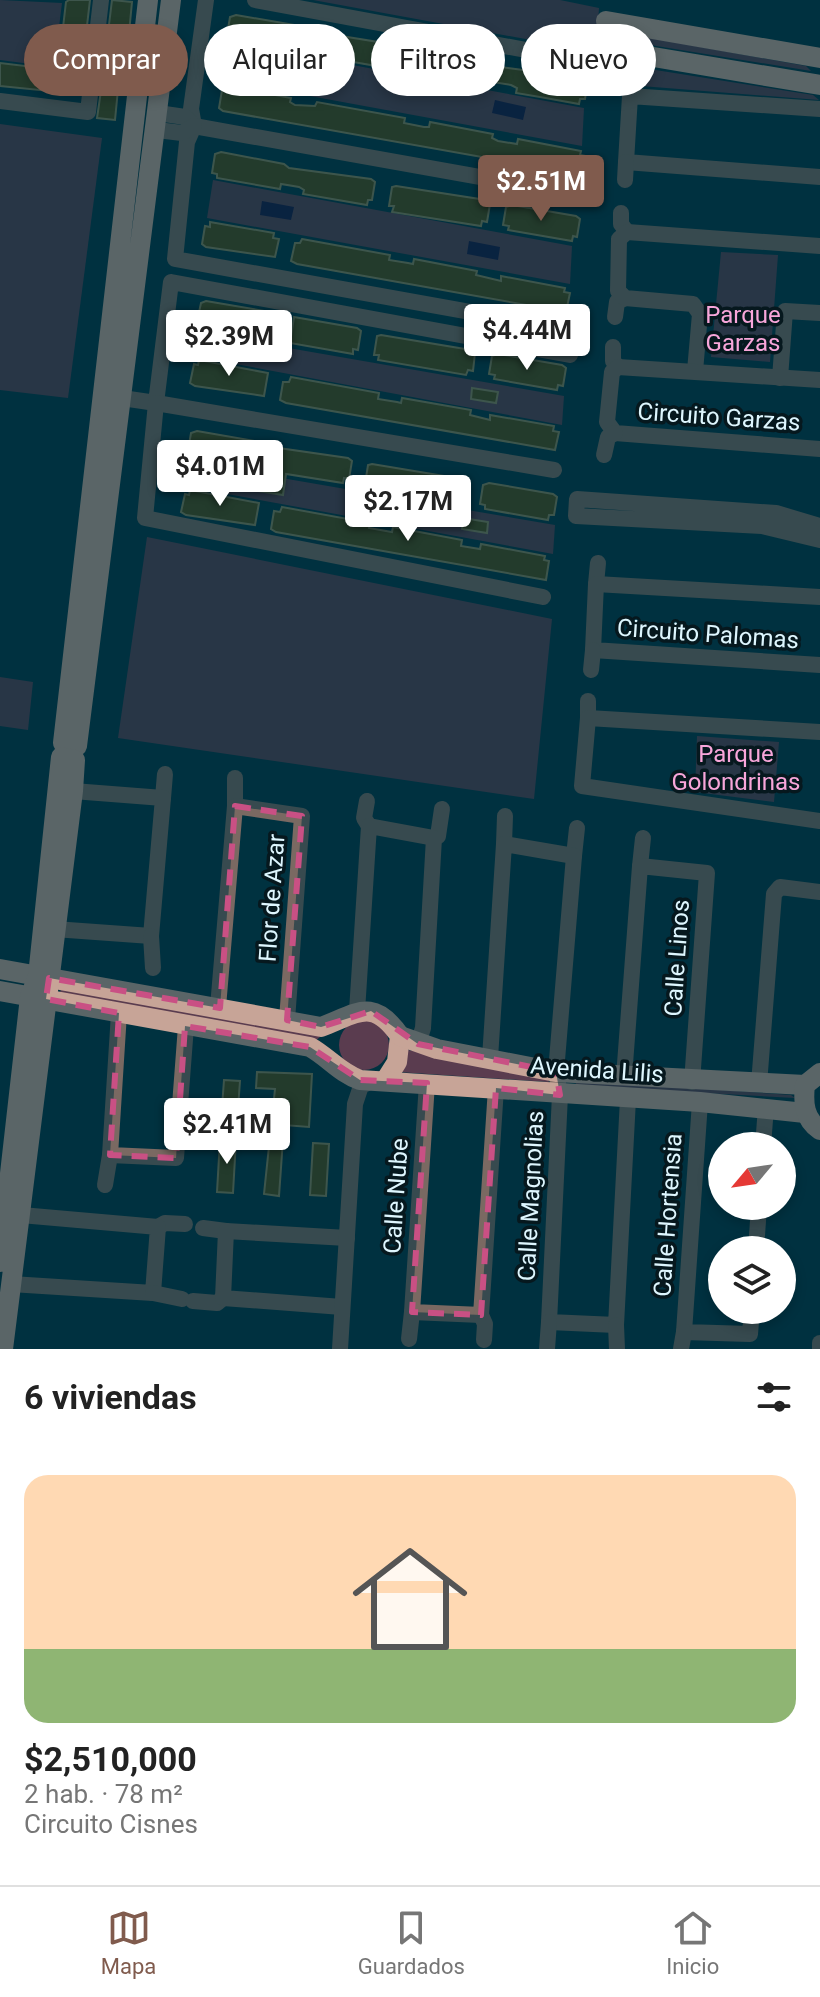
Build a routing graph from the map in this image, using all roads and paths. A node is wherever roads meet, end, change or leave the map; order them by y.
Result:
1 (101, 0) edge
2 (148, 0) edge
3 (171, 0) edge
4 (206, 0) edge
5 (255, 0) edge
6 (606, 21) dead end
7 (99, 24) edge
8 (145, 24) edge
9 (521, 43) edge
10 (656, 58) edge
11 (820, 58) edge
12 (820, 66) edge
13 (820, 86) edge
14 (90, 96) edge
15 (137, 96) edge
16 (630, 96) joint
17 (0, 101) edge
18 (820, 109) edge
19 (134, 119) junction
20 (157, 122) junction
21 (194, 126) junction
22 (626, 162) junction
23 (820, 177) edge
24 (625, 180) dead end
25 (576, 194) dead end
26 (621, 213) dead end
27 (627, 232) junction
28 (820, 246) edge
29 (625, 298) junction
30 (820, 313) edge
31 (615, 317) dead end
32 (570, 330) dead end
33 (613, 347) dead end
34 (570, 355) dead end
35 (618, 367) junction
36 (695, 371) junction
37 (780, 378) junction
38 (820, 380) edge
39 (101, 394) junction
40 (122, 398) junction
41 (156, 403) junction
42 (615, 433) junction
43 (820, 449) edge
44 (604, 455) dead end
45 (554, 470) dead end
46 (820, 526) edge
47 (820, 540) edge
48 (598, 563) dead end
49 (596, 584) junction
50 (543, 597) dead end
51 (820, 597) edge
52 (593, 650) junction
53 (820, 665) edge
54 (591, 670) dead end
55 (820, 732) edge
56 (69, 751) junction
57 (165, 774) dead end
58 (235, 778) dead end
59 (81, 792) junction
60 (163, 798) junction
61 (367, 801) dead end
62 (235, 806) junction
63 (442, 809) dead end
64 (505, 816) dead end
65 (820, 821) edge
66 (369, 826) junction
67 (577, 828) dead end
68 (434, 838) junction
69 (643, 838) dead end
70 (504, 844) junction
71 (574, 856) junction
72 (640, 866) junction
73 (820, 892) edge
74 (64, 930) junction
75 (151, 936) junction
76 (153, 968) dead end
77 (0, 969) edge
78 (41, 988) junction
79 (0, 991) edge
80 (220, 1000) junction
81 (358, 1003) junction
82 (288, 1012) junction
83 (118, 1022) junction
84 (333, 1023) junction
85 (185, 1034) junction
86 (414, 1036) junction
87 (490, 1051) junction
88 (327, 1056) junction
89 (558, 1063) junction
90 (625, 1069) junction
91 (693, 1074) junction
92 (345, 1075) junction
93 (812, 1079) edge
94 (378, 1081) junction
95 (427, 1083) junction
96 (759, 1084) junction
97 (496, 1088) junction
98 (560, 1095) junction
99 (628, 1099) junction
100 (700, 1102) junction
101 (355, 1104) junction
102 (766, 1107) junction
103 (805, 1113) junction
104 (820, 1130) edge
105 (764, 1132) edge
106 (110, 1155) junction
107 (105, 1185) dead end
108 (30, 1216) junction
109 (185, 1224) dead end
110 (158, 1227) junction
111 (203, 1228) dead end
112 (226, 1231) junction
113 (347, 1238) junction
114 (6, 1244) edge
115 (14, 1284) edge
116 (153, 1293) junction
117 (223, 1298) junction
118 (342, 1307) junction
119 (412, 1312) junction
120 (481, 1315) junction
121 (549, 1322) junction
122 (616, 1325) junction
123 (684, 1332) junction
124 (409, 1339) dead end
125 (484, 1340) dead end
126 (751, 1342) edge
127 (3, 1349) edge
128 (340, 1349) edge
129 (547, 1349) edge
130 (617, 1349) edge
131 (681, 1349) edge

1 - 7 street
2 - 8 main road
3 - 20 main road
4 - 21 street
5 - 9 street
6 - 11 main road
10 - 13 main road
12 - 13 main road
14 - 17 street
15 - 19 main road
16 - 18 street
16 - 22 street
19 - 20 main road
19 - 39 main road
20 - 21 street
20 - 40 main road
21 - 25 street
21 - 32 street
22 - 23 street
22 - 24 street
26 - 27 street
27 - 28 street
27 - 29 street
29 - 31 street
29 - 36 street
30 - 37 street
33 - 35 street, Circuito Garzas
34 - 41 street
35 - 36 street, Circuito Garzas
35 - 42 street, Circuito Garzas
36 - 37 street, Circuito Garzas
37 - 38 street, Circuito Garzas
39 - 40 main road
39 - 56 main road
40 - 41 street
40 - 56 main road
41 - 45 street
41 - 50 street
42 - 43 street, Circuito Garzas
42 - 44 street, Circuito Garzas
46 - 47 street
48 - 49 street, Circuito Palomas
49 - 51 street, Circuito Palomas
49 - 52 street, Circuito Palomas
52 - 53 street, Circuito Palomas
52 - 54 street, Circuito Palomas
55 - 65 street
56 - 59 main road
56 - 78 main road
57 - 60 street
58 - 62 street, Flor de Azar
59 - 60 street
59 - 74 main road
60 - 75 street
61 - 66 street
62 - 80 street, Flor de Azar
62 - 82 street, Flor de Azar
63 - 68 street
64 - 70 street
66 - 68 street
66 - 81 street
67 - 71 street, Calle Magnolias
68 - 86 street
69 - 72 street, Calle Linos
70 - 71 street
70 - 87 street
71 - 89 street, Calle Magnolias
72 - 90 street, Calle Linos
72 - 91 street, Calle Linos
73 - 96 street
74 - 75 street
74 - 78 main road
75 - 76 street
77 - 78 main road
78 - 79 main road
78 - 80 main road
78 - 83 main road
78 - 108 main road
78 - 114 main road
80 - 82 main road
81 - 84 main road
81 - 86 main road
82 - 84 main road
83 - 85 main road
83 - 106 street
84 - 88 main road
85 - 88 main road
85 - 106 street
86 - 87 main road, Avenida Lilis
86 - 94 main road
87 - 89 main road, Avenida Lilis
88 - 92 main road
89 - 90 main road, Avenida Lilis
89 - 98 street, Calle Magnolias
90 - 91 main road, Avenida Lilis
91 - 96 main road, Avenida Lilis
92 - 94 main road
92 - 101 street
93 - 96 main road, Avenida Lilis
93 - 103 main road
94 - 95 main road, Avenida Lilis
94 - 101 street
95 - 97 main road, Avenida Lilis
95 - 119 street, Calle Nube
97 - 98 main road, Avenida Lilis
97 - 120 street
98 - 99 main road, Avenida Lilis
98 - 121 street, Calle Magnolias
99 - 100 main road, Avenida Lilis
99 - 122 street
100 - 102 main road, Avenida Lilis
100 - 123 street, Calle Hortensia
101 - 113 street
102 - 103 main road, Avenida Lilis
102 - 105 street
103 - 104 main road
106 - 107 street
108 - 110 street
108 - 114 main road
109 - 110 street
110 - 116 street
111 - 112 street
112 - 113 street
112 - 117 street
113 - 118 street
114 - 115 main road
115 - 116 street
115 - 127 main road
116 - 117 street
117 - 118 street
118 - 128 street
119 - 120 street
119 - 124 street, Calle Nube
120 - 125 street
121 - 122 street
121 - 129 street, Calle Magnolias
122 - 130 street
123 - 126 street, Calle Hortensia
123 - 131 street, Calle Hortensia

